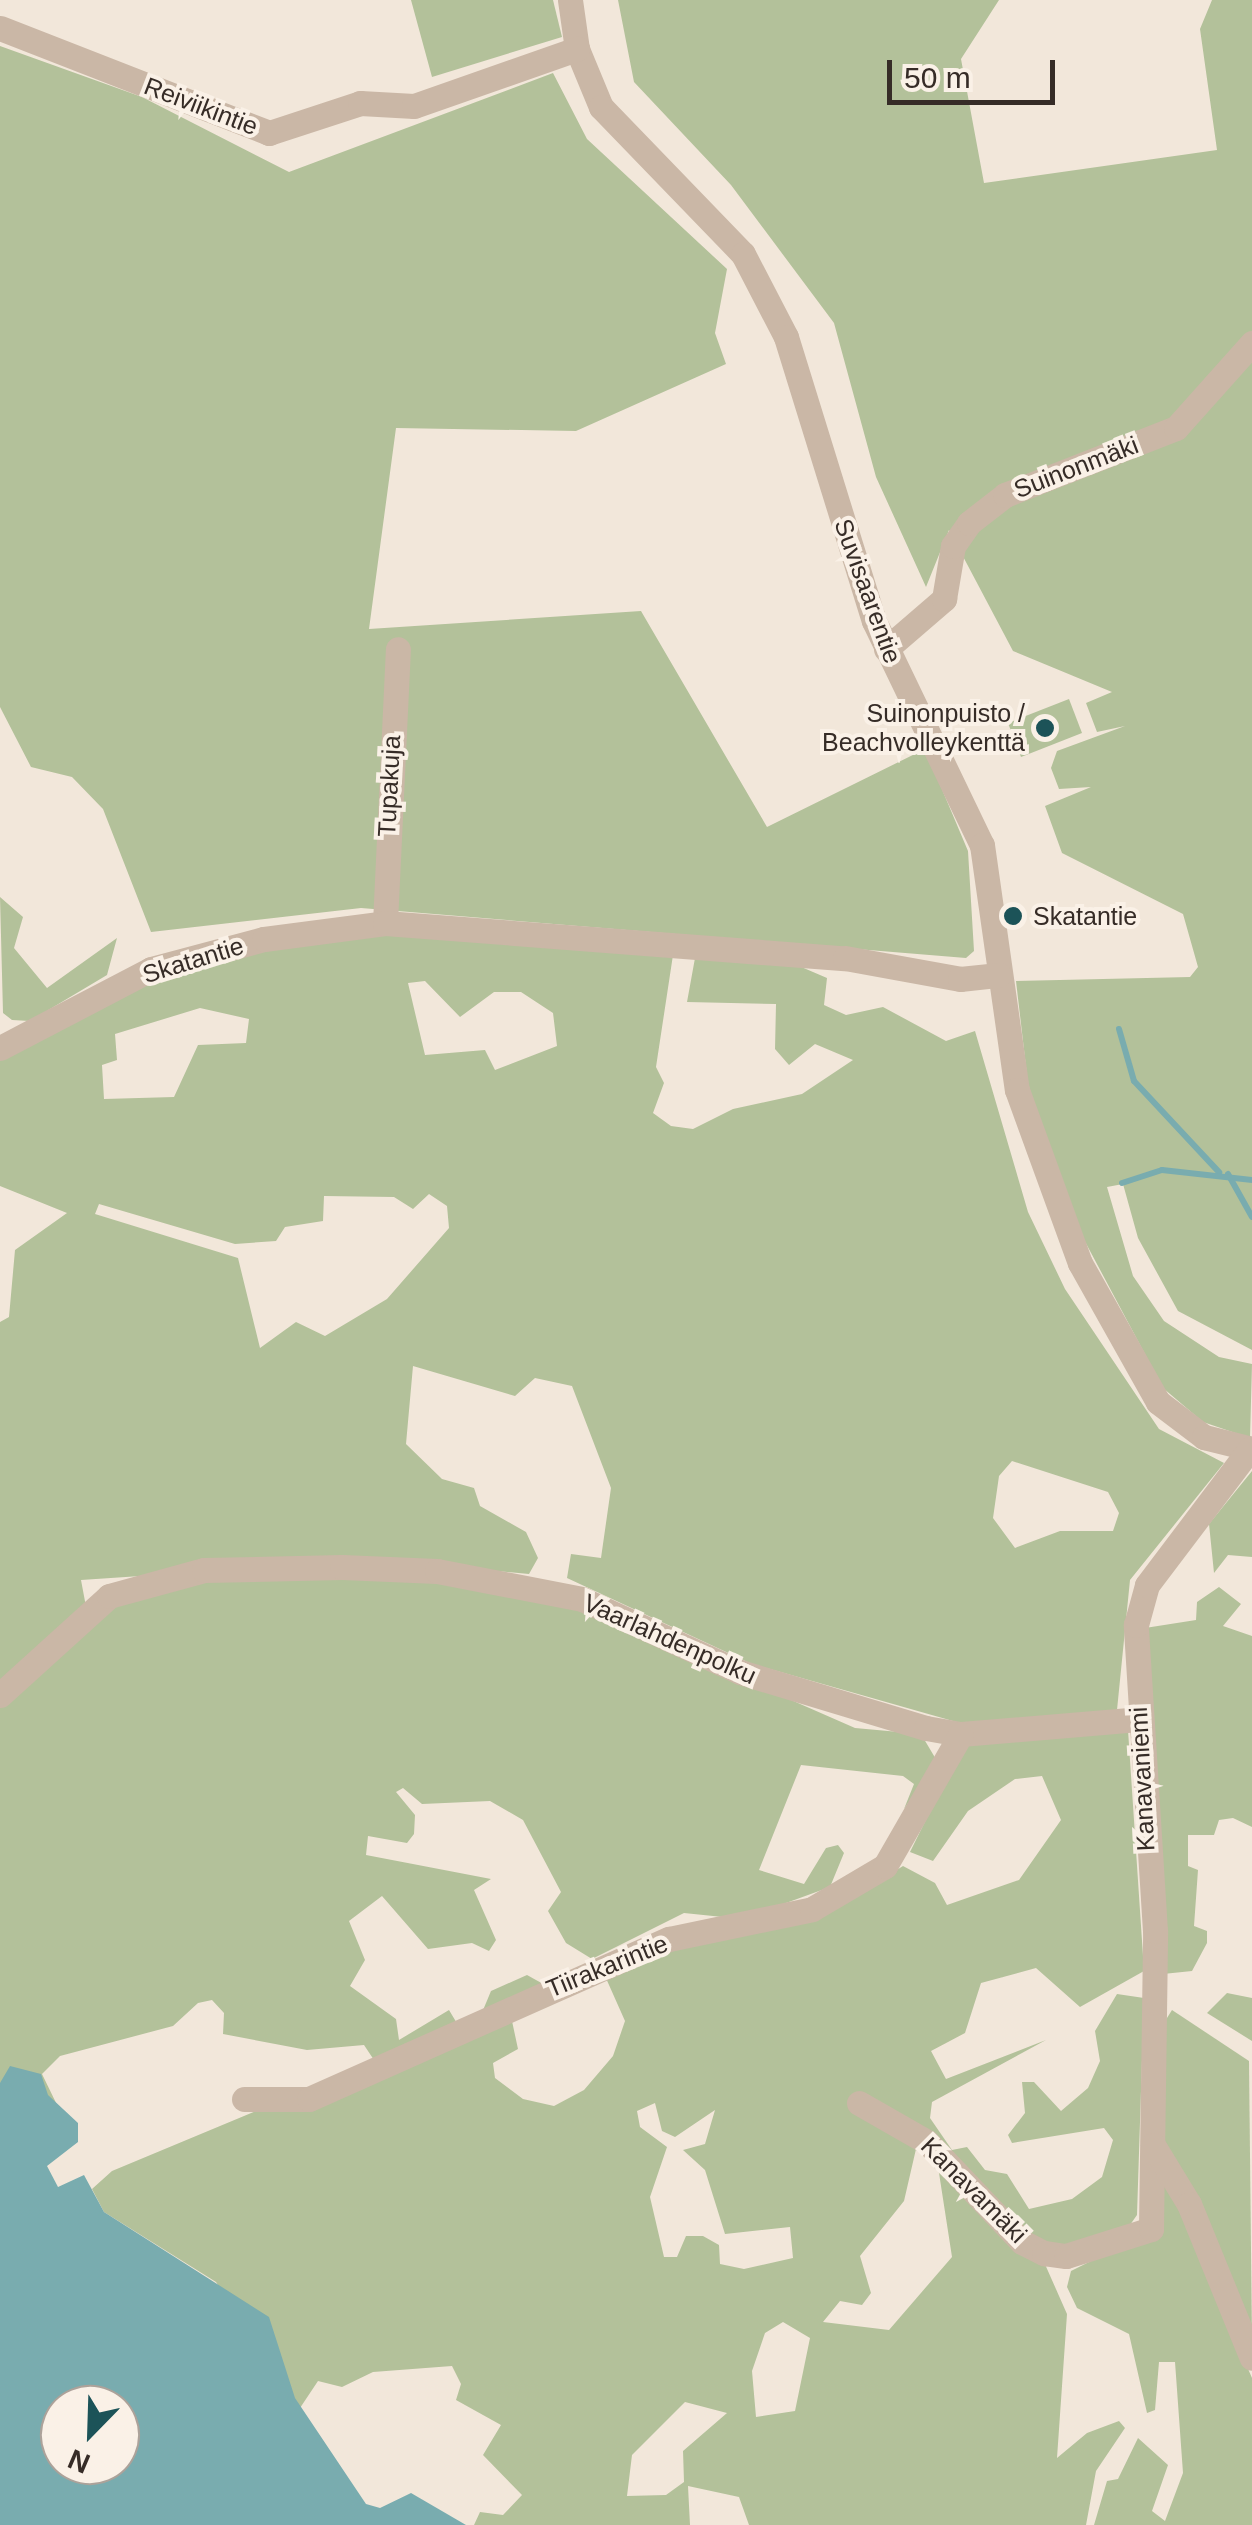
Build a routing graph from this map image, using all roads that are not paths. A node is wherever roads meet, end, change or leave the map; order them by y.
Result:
1 (570, 0) edge
2 (0, 28) edge
3 (576, 49) junction
4 (1252, 344) edge
5 (398, 648) dead end
6 (886, 648) junction
7 (385, 923) junction
8 (999, 974) junction
9 (0, 1048) edge
10 (1251, 1449) edge
11 (0, 1695) edge
12 (1138, 1719) junction
13 (961, 1734) junction
14 (244, 2098) dead end
15 (859, 2103) dead end
16 (1153, 2146) junction
17 (1151, 2229) joint
18 (1252, 2358) edge

1 - 3 street, Suvisaarentie
2 - 3 street, Reiviikintie
3 - 6 street, Suvisaarentie
4 - 6 street, Suinonmäki
5 - 7 street, Tupakuja
6 - 8 street, Suvisaarentie
7 - 8 street, Skatantie
7 - 9 street, Skatantie
8 - 10 street, Suvisaarentie
10 - 12 street, Kanavaniemi
11 - 13 street, Vaarlahdenpolku
12 - 13 street, Vaarlahdenpolku
12 - 16 street, Kanavaniemi
13 - 14 street, Tiirakarintie
15 - 17 street, Kanavamäki
16 - 17 street, Kanavaniemi
16 - 18 street

